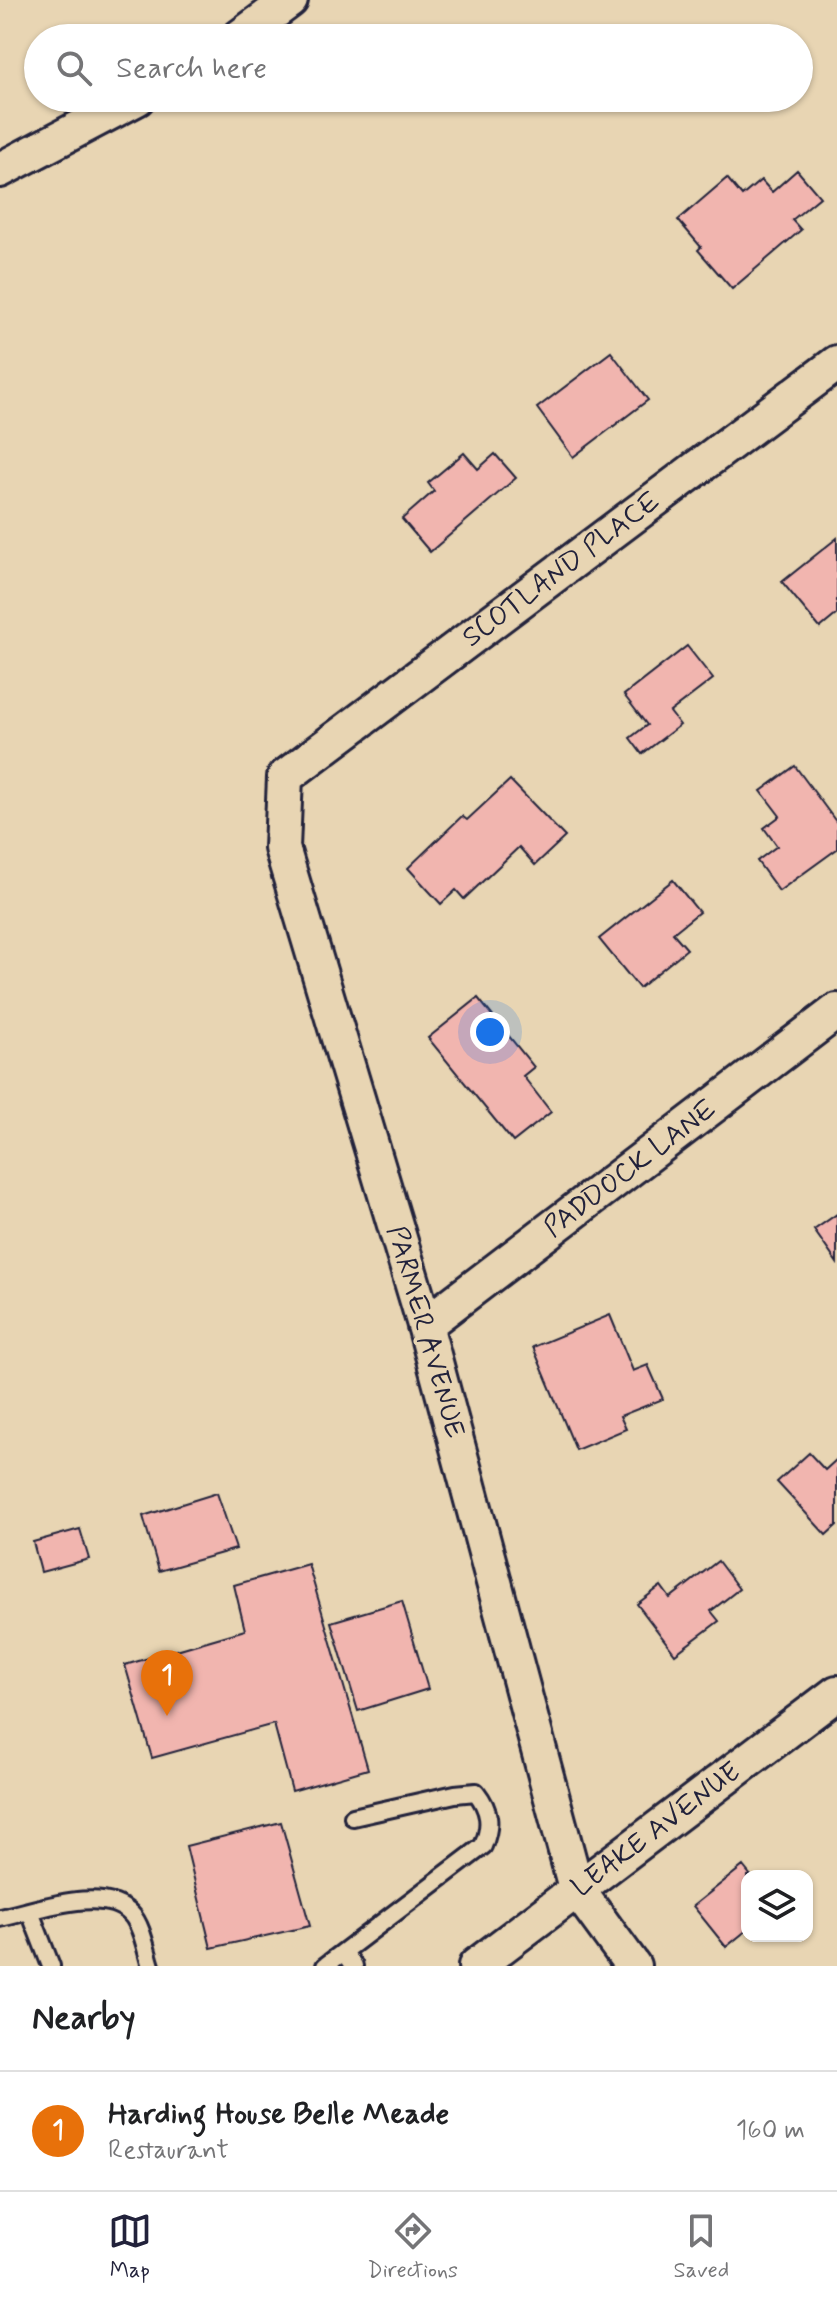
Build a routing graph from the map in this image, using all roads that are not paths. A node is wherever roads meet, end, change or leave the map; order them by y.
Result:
1 (290, 0) edge
2 (258, 24) edge
3 (110, 112) edge
4 (0, 170) edge
5 (837, 363) edge
6 (285, 777) joint
7 (837, 1011) edge
8 (425, 1325) junction
9 (837, 1693) edge
10 (353, 1817) dead end
11 (576, 1888) junction
12 (30, 1912) junction
13 (0, 1918) edge
14 (349, 1960) edge
15 (51, 1966) edge
16 (151, 1966) edge
17 (325, 1966) edge
18 (476, 1966) edge
19 (633, 1966) edge

1 - 2 street
3 - 4 street
5 - 6 street, SCOTLAND PLACE
6 - 8 street, PARMER AVENUE
7 - 8 street, PADDOCK LANE
8 - 11 street, PARMER AVENUE
9 - 11 street, LEAKE AVENUE
10 - 14 lane
11 - 18 street, LEAKE AVENUE
11 - 19 street
12 - 13 lane
12 - 15 lane
12 - 16 lane
14 - 17 lane

